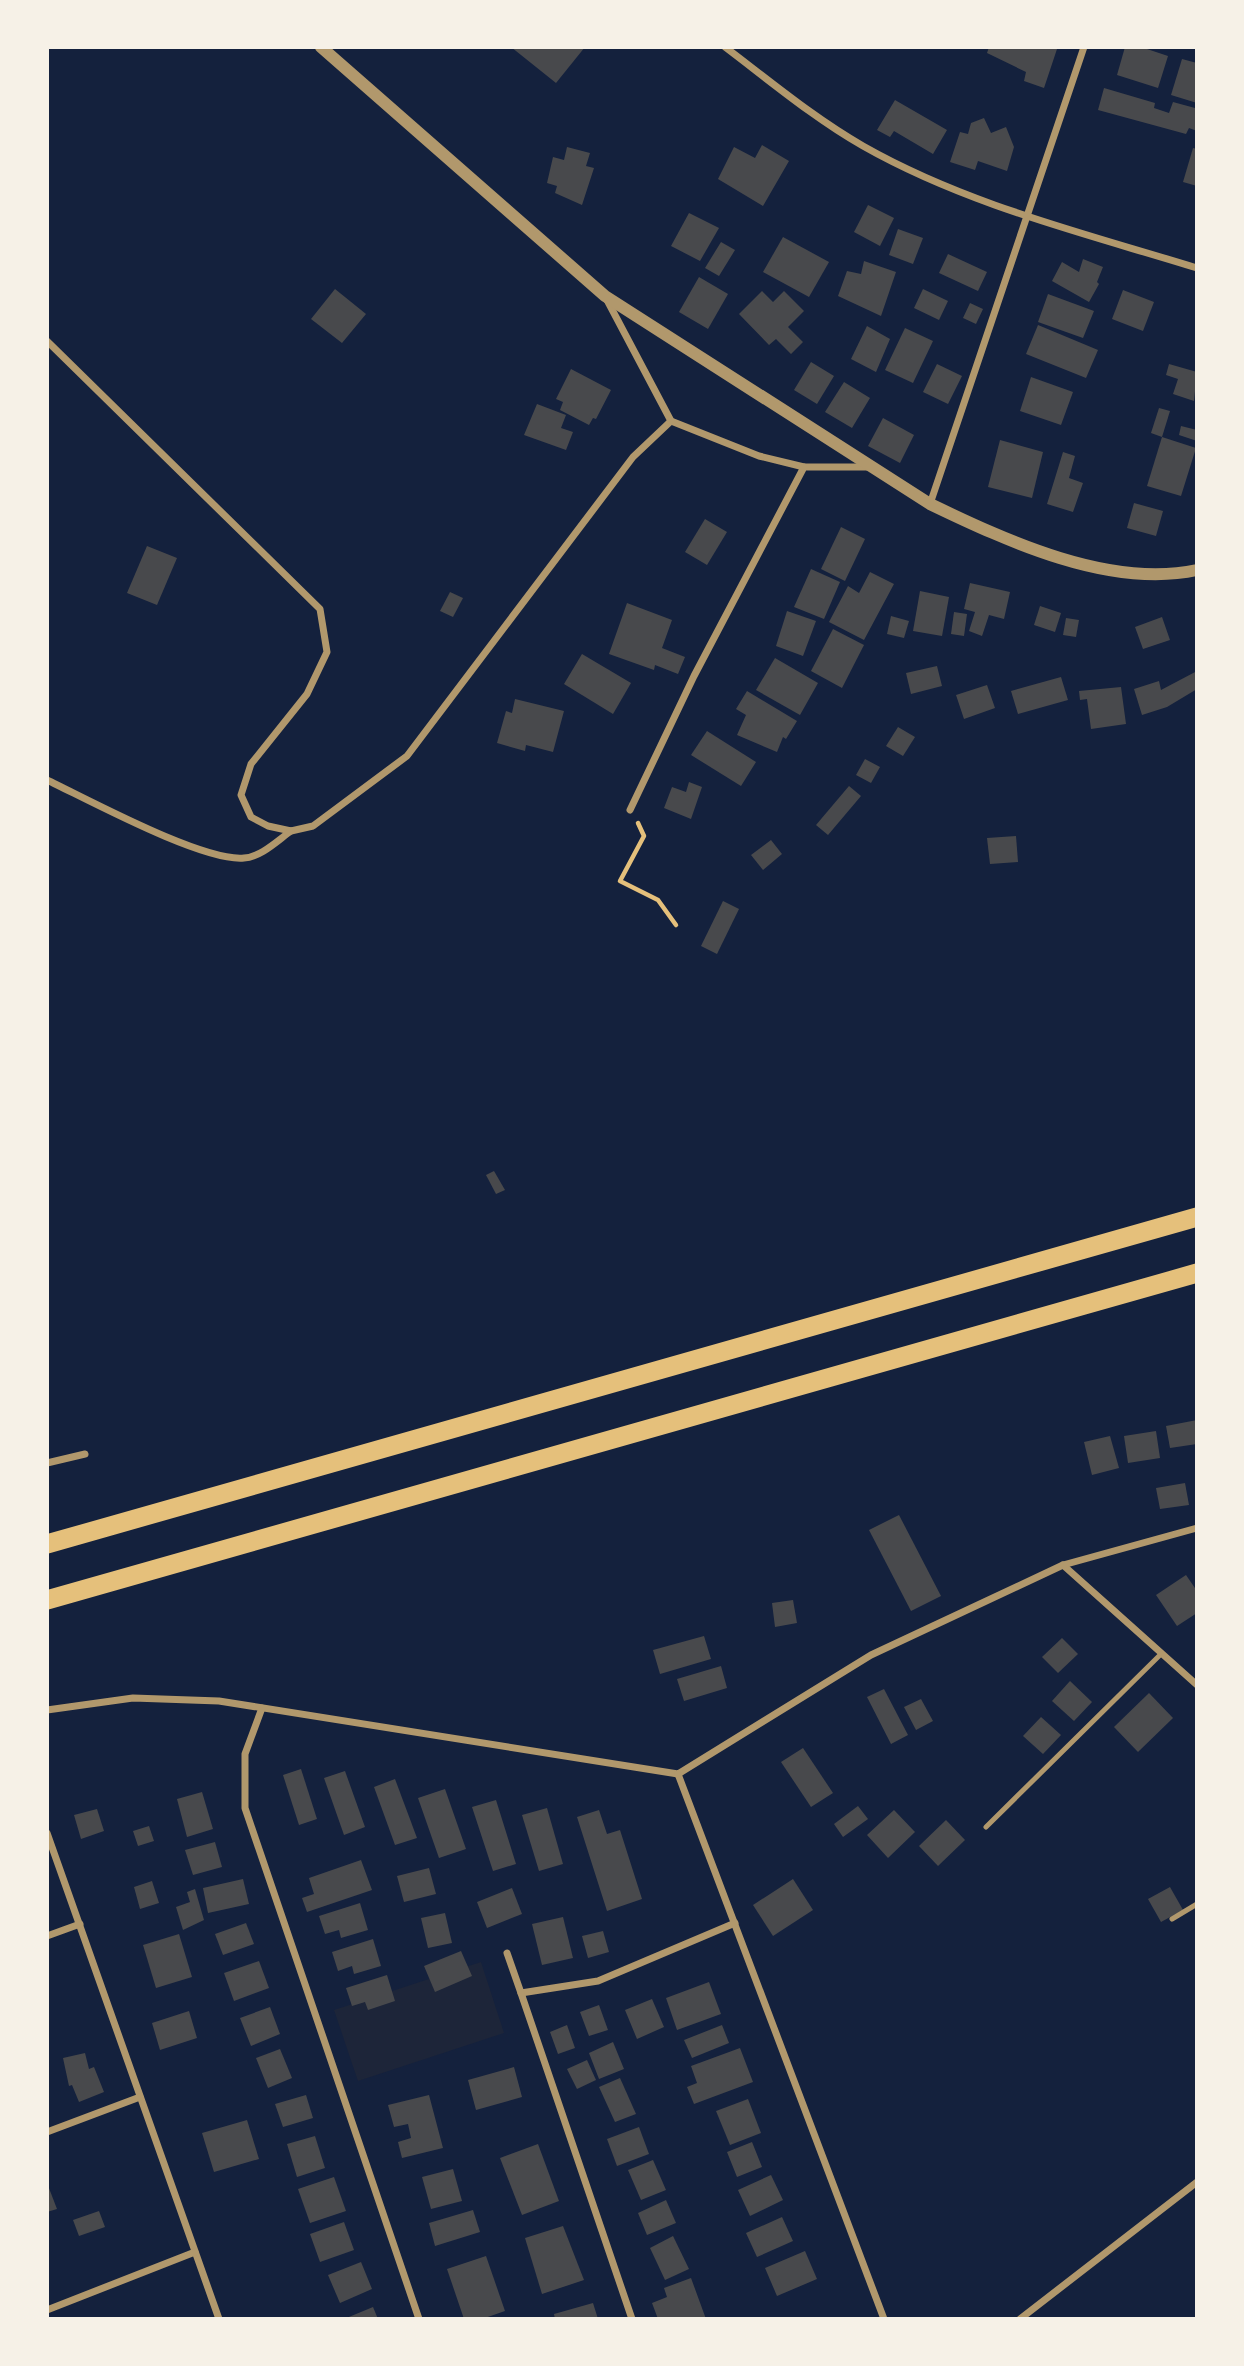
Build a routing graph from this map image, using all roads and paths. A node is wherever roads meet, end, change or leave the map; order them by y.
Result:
1 (321, 47) edge
2 (725, 47) edge
3 (1084, 47) edge
4 (1028, 215) junction
5 (1197, 268) edge
6 (605, 296) junction
7 (47, 341) edge
8 (671, 421) junction
9 (804, 467) junction
10 (871, 467) junction
11 (930, 504) junction
12 (1197, 570) edge
13 (47, 780) edge
14 (630, 810) joint
15 (291, 831) junction
16 (676, 925) dead end
17 (1197, 1217) edge
18 (1197, 1273) edge
19 (85, 1454) dead end
20 (47, 1463) edge
21 (1197, 1528) edge
22 (47, 1544) edge
23 (1063, 1565) junction
24 (47, 1601) edge
25 (1161, 1654) junction
26 (1197, 1685) edge
27 (262, 1709) junction
28 (47, 1710) edge
29 (678, 1774) junction
30 (986, 1827) dead end
31 (47, 1833) edge
32 (1197, 1904) edge
33 (1172, 1919) dead end
34 (735, 1923) junction
35 (79, 1924) junction
36 (47, 1936) edge
37 (507, 1953) dead end
38 (521, 1993) junction
39 (140, 2097) junction
40 (47, 2132) edge
41 (1197, 2182) edge
42 (195, 2252) junction
43 (47, 2310) edge
44 (219, 2319) edge
45 (419, 2319) edge
46 (632, 2319) edge
47 (884, 2319) edge
48 (1020, 2319) edge

1 - 6 street
2 - 4 street
3 - 4 street
4 - 5 street
4 - 11 street
6 - 8 street
6 - 10 street
7 - 15 street
8 - 9 street
8 - 15 street
9 - 10 street
9 - 14 street
10 - 11 street
11 - 12 street
13 - 15 street
14 - 16 path
17 - 22 highway
18 - 24 highway
19 - 20 street
21 - 23 street
23 - 25 street
23 - 29 street
25 - 26 street
25 - 30 lane
27 - 28 street
27 - 29 street
27 - 45 street
29 - 34 street
31 - 35 street
32 - 33 lane
34 - 38 street
34 - 47 street
35 - 36 street
35 - 39 street
37 - 38 street
38 - 46 street
39 - 40 street
39 - 42 street
41 - 48 street
42 - 43 street
42 - 44 street

